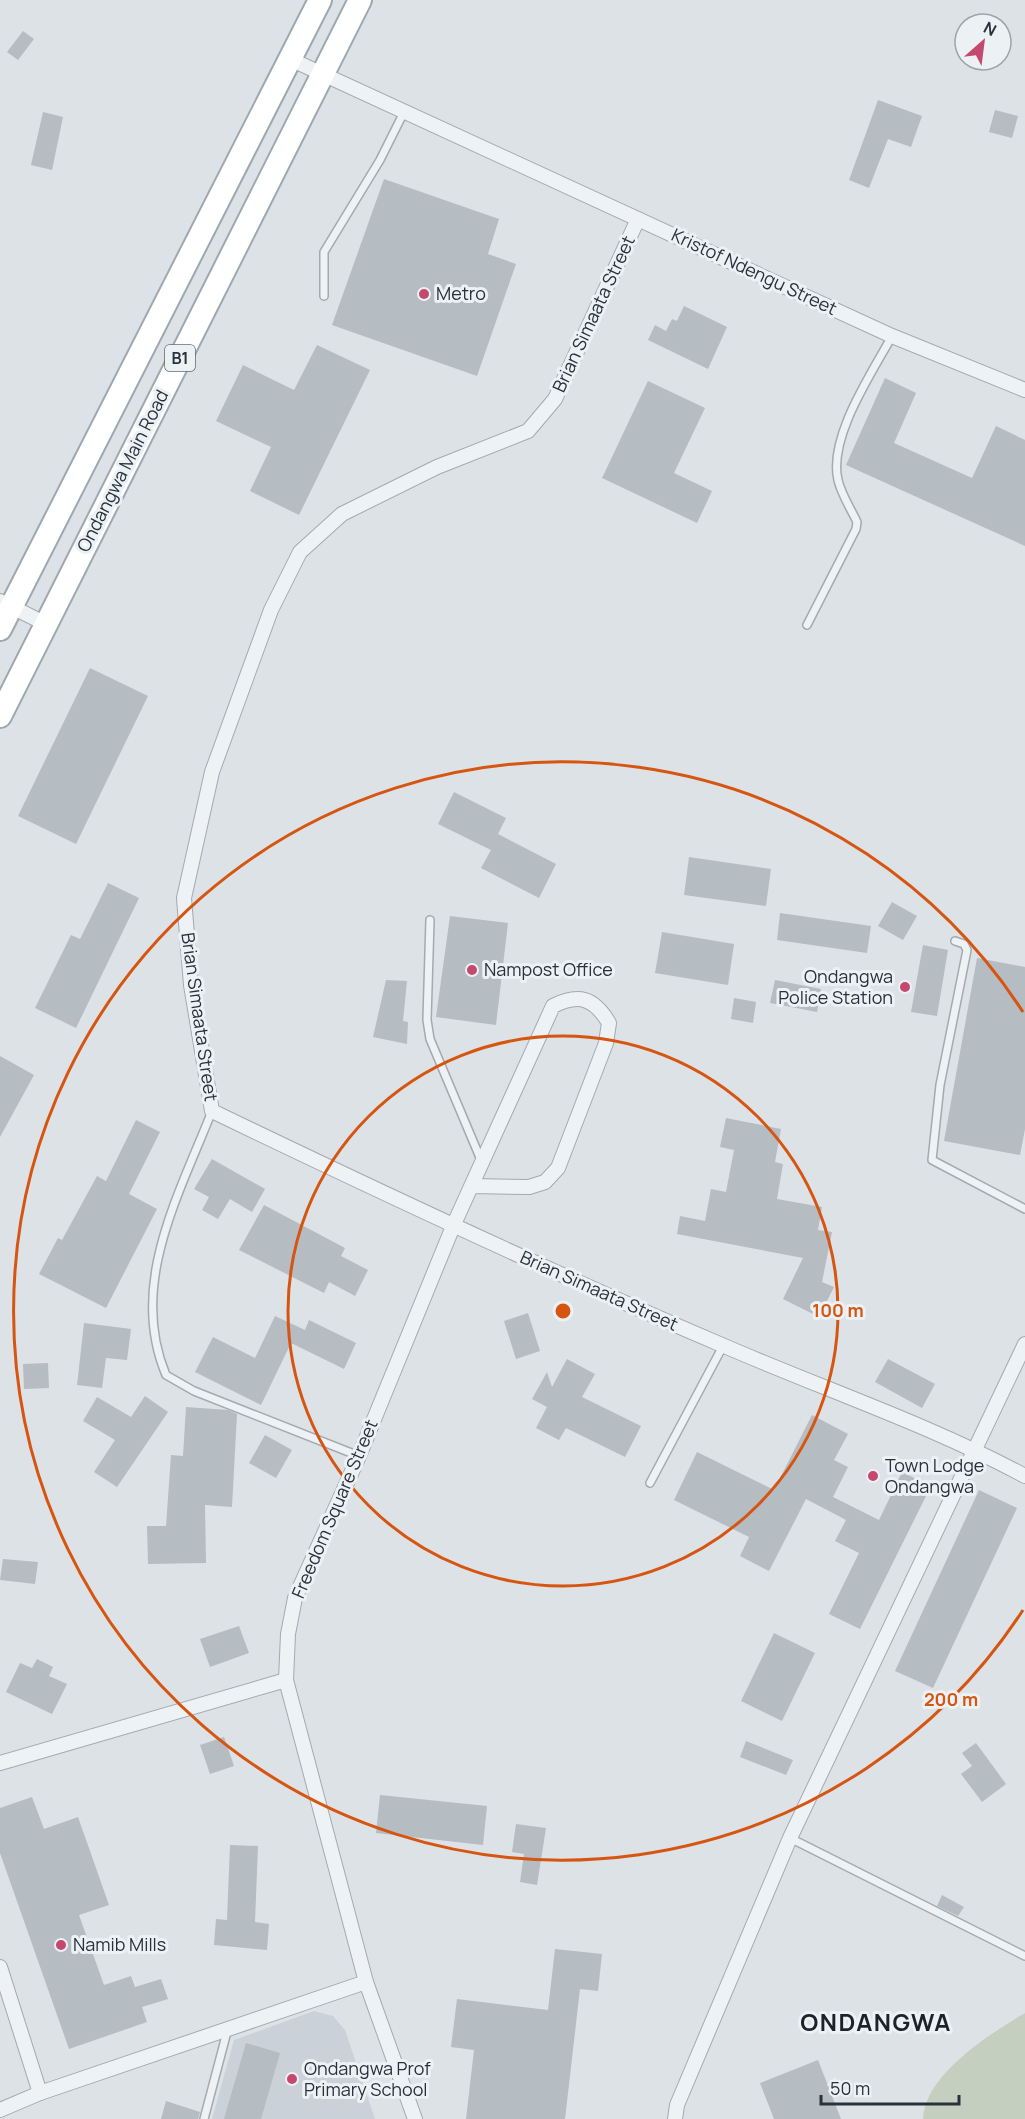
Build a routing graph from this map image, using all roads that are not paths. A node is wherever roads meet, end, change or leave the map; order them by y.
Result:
1 (320, 0) edge
2 (360, 0) edge
3 (290, 59) junction
4 (322, 75) junction
5 (404, 112) junction
6 (638, 219) junction
7 (324, 296) dead end
8 (892, 336) junction
9 (1025, 390) edge
10 (6, 604) edge
11 (46, 624) junction
12 (807, 625) dead end
13 (0, 629) edge
14 (0, 716) edge
15 (430, 920) dead end
16 (955, 941) dead end
17 (212, 1111) junction
18 (482, 1163) junction
19 (472, 1186) junction
20 (1025, 1209) edge
21 (454, 1224) junction
22 (1025, 1344) edge
23 (723, 1346) junction
24 (975, 1450) junction
25 (359, 1456) junction
26 (1025, 1476) edge
27 (650, 1483) dead end
28 (286, 1680) junction
29 (0, 1763) edge
30 (790, 1838) junction
31 (1025, 1956) edge
32 (0, 1967) edge
33 (366, 1982) junction
34 (228, 2028) junction
35 (40, 2093) junction
36 (0, 2110) edge
37 (204, 2119) edge
38 (415, 2119) edge
39 (675, 2119) edge

1 - 3 main road, Ondangwa Main Road / B1
2 - 4 main road, Ondangwa Main Road / B1
3 - 4 street, Kristof Ndengu Street
3 - 10 main road, Ondangwa Main Road / B1
4 - 5 street, Kristof Ndengu Street
4 - 11 main road, Ondangwa Main Road / B1
5 - 6 street, Kristof Ndengu Street
5 - 7 lane
6 - 8 street, Kristof Ndengu Street
6 - 17 street, Brian Simaata Street
8 - 9 street, Kristof Ndengu Street
8 - 12 lane
10 - 11 street
10 - 13 main road, Ondangwa Main Road / B1
11 - 14 main road, Ondangwa Main Road / B1
15 - 18 lane
16 - 20 lane
17 - 21 street, Brian Simaata Street
17 - 25 lane
18 - 19 street, Freedom Square Street
18 - 19 street, Freedom Square Street
19 - 21 street, Freedom Square Street
21 - 23 street, Brian Simaata Street
21 - 25 street, Freedom Square Street
22 - 24 street
23 - 24 street, Brian Simaata Street
23 - 27 lane
24 - 26 street, Brian Simaata Street
24 - 30 street
25 - 28 street, Freedom Square Street
28 - 29 street
28 - 33 street, Freedom Square Street
30 - 31 lane
30 - 39 street
32 - 35 street
33 - 34 street
33 - 38 street, Freedom Square Street
34 - 35 street
34 - 37 lane
35 - 36 street

